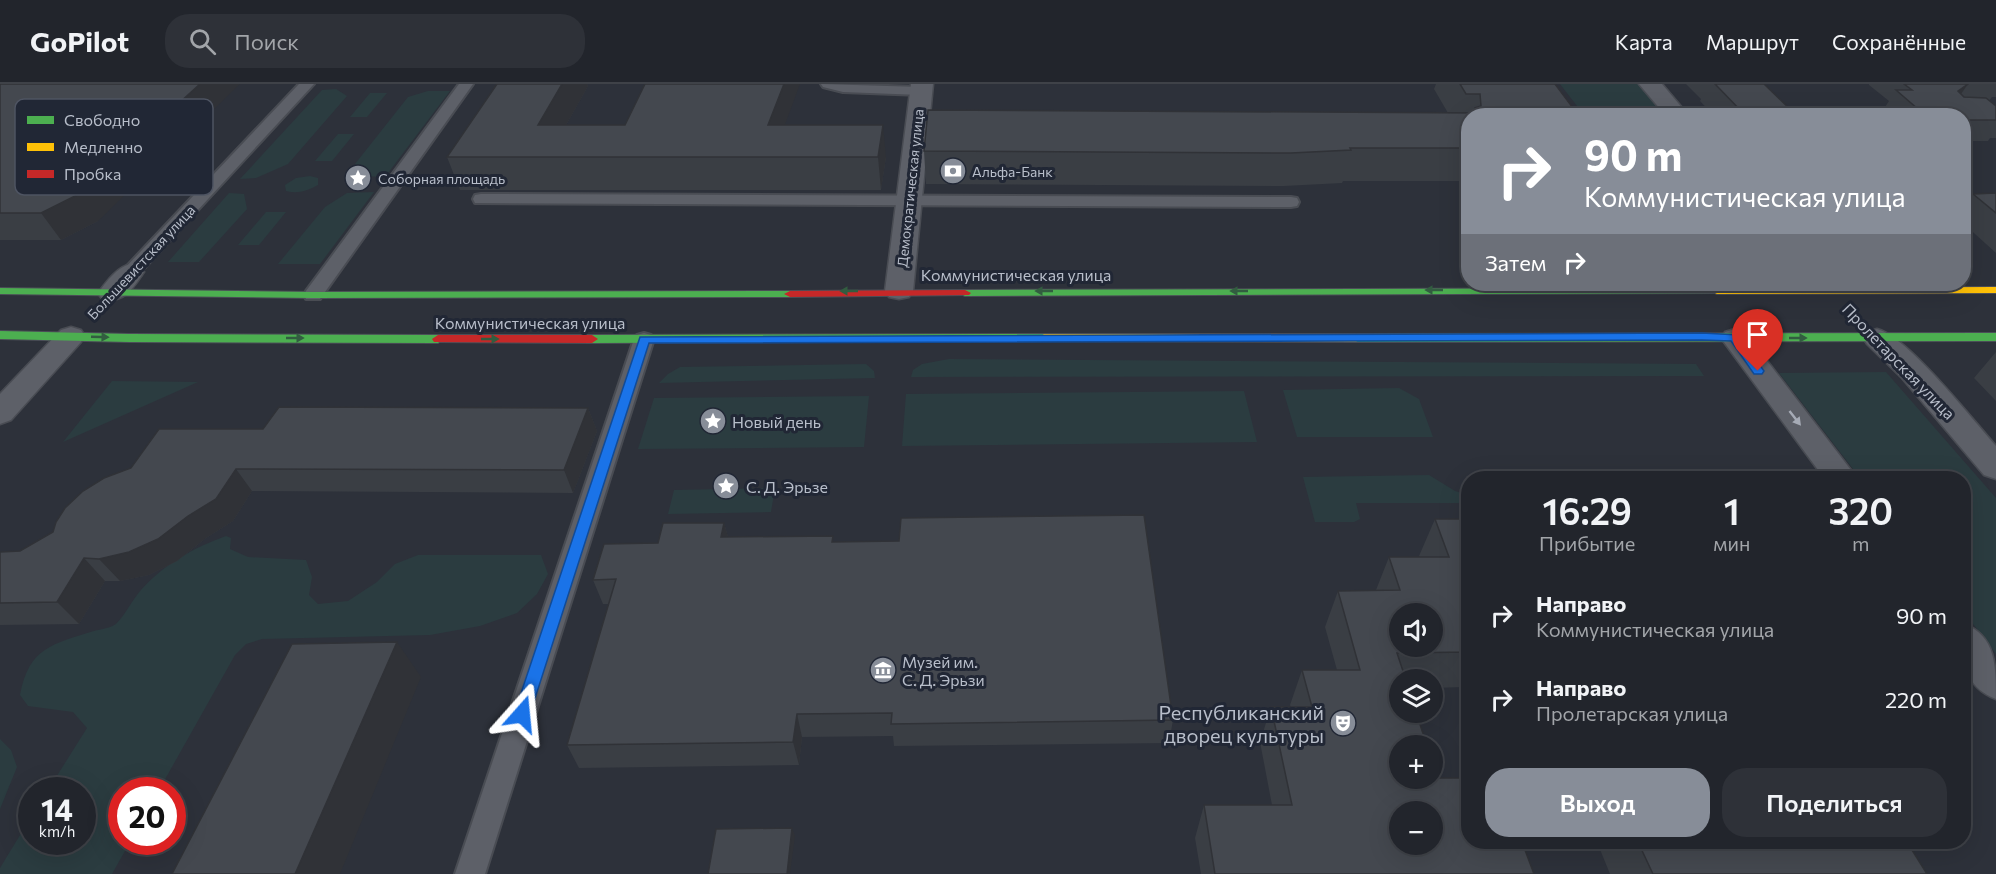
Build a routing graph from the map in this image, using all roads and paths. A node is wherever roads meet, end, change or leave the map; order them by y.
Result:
1 (307, 84) edge
2 (466, 84) edge
3 (828, 84) edge
4 (1650, 84) edge
5 (921, 87) edge
6 (1671, 108) edge
7 (213, 184) edge
8 (203, 195) edge
9 (481, 200) dead end
10 (907, 202) junction
11 (1291, 202) dead end
12 (131, 272) joint
13 (1971, 290) edge
14 (1996, 290) edge
15 (0, 291) edge
16 (899, 291) junction
17 (1942, 291) edge
18 (1700, 293) edge
19 (1835, 293) edge
20 (314, 295) junction
21 (92, 315) junction
22 (1728, 330) junction
23 (1869, 330) junction
24 (0, 335) edge
25 (1996, 337) edge
26 (644, 339) junction
27 (0, 413) edge
28 (1996, 466) edge
29 (1836, 471) edge
30 (1971, 648) edge
31 (1996, 682) edge
32 (470, 874) edge

1 - 7 lane, Большевистская улица
2 - 20 lane
3 - 5 lane
4 - 6 street
5 - 10 street, Демократическая улица
8 - 12 lane, Большевистская улица
9 - 10 lane
10 - 11 lane
10 - 16 street, Демократическая улица
12 - 21 street, Большевистская улица
13 - 14 main road, Коммунистическая улица
15 - 21 main road, Коммунистическая улица
18 -> 16 main road, Коммунистическая улица
16 -> 20 main road, Коммунистическая улица
17 - 19 main road, Коммунистическая улица
18 - 19 main road, Коммунистическая улица
20 - 21 main road, Коммунистическая улица
21 - 24 main road, Коммунистическая улица
21 -> 26 main road, Коммунистическая улица
21 - 27 street, Большевистская улица
22 -> 23 main road, Коммунистическая улица
22 - 26 main road, Коммунистическая улица
22 -> 29 street
23 - 25 main road, Коммунистическая улица
23 - 28 street, Пролетарская улица
26 - 32 lane
30 - 31 street

